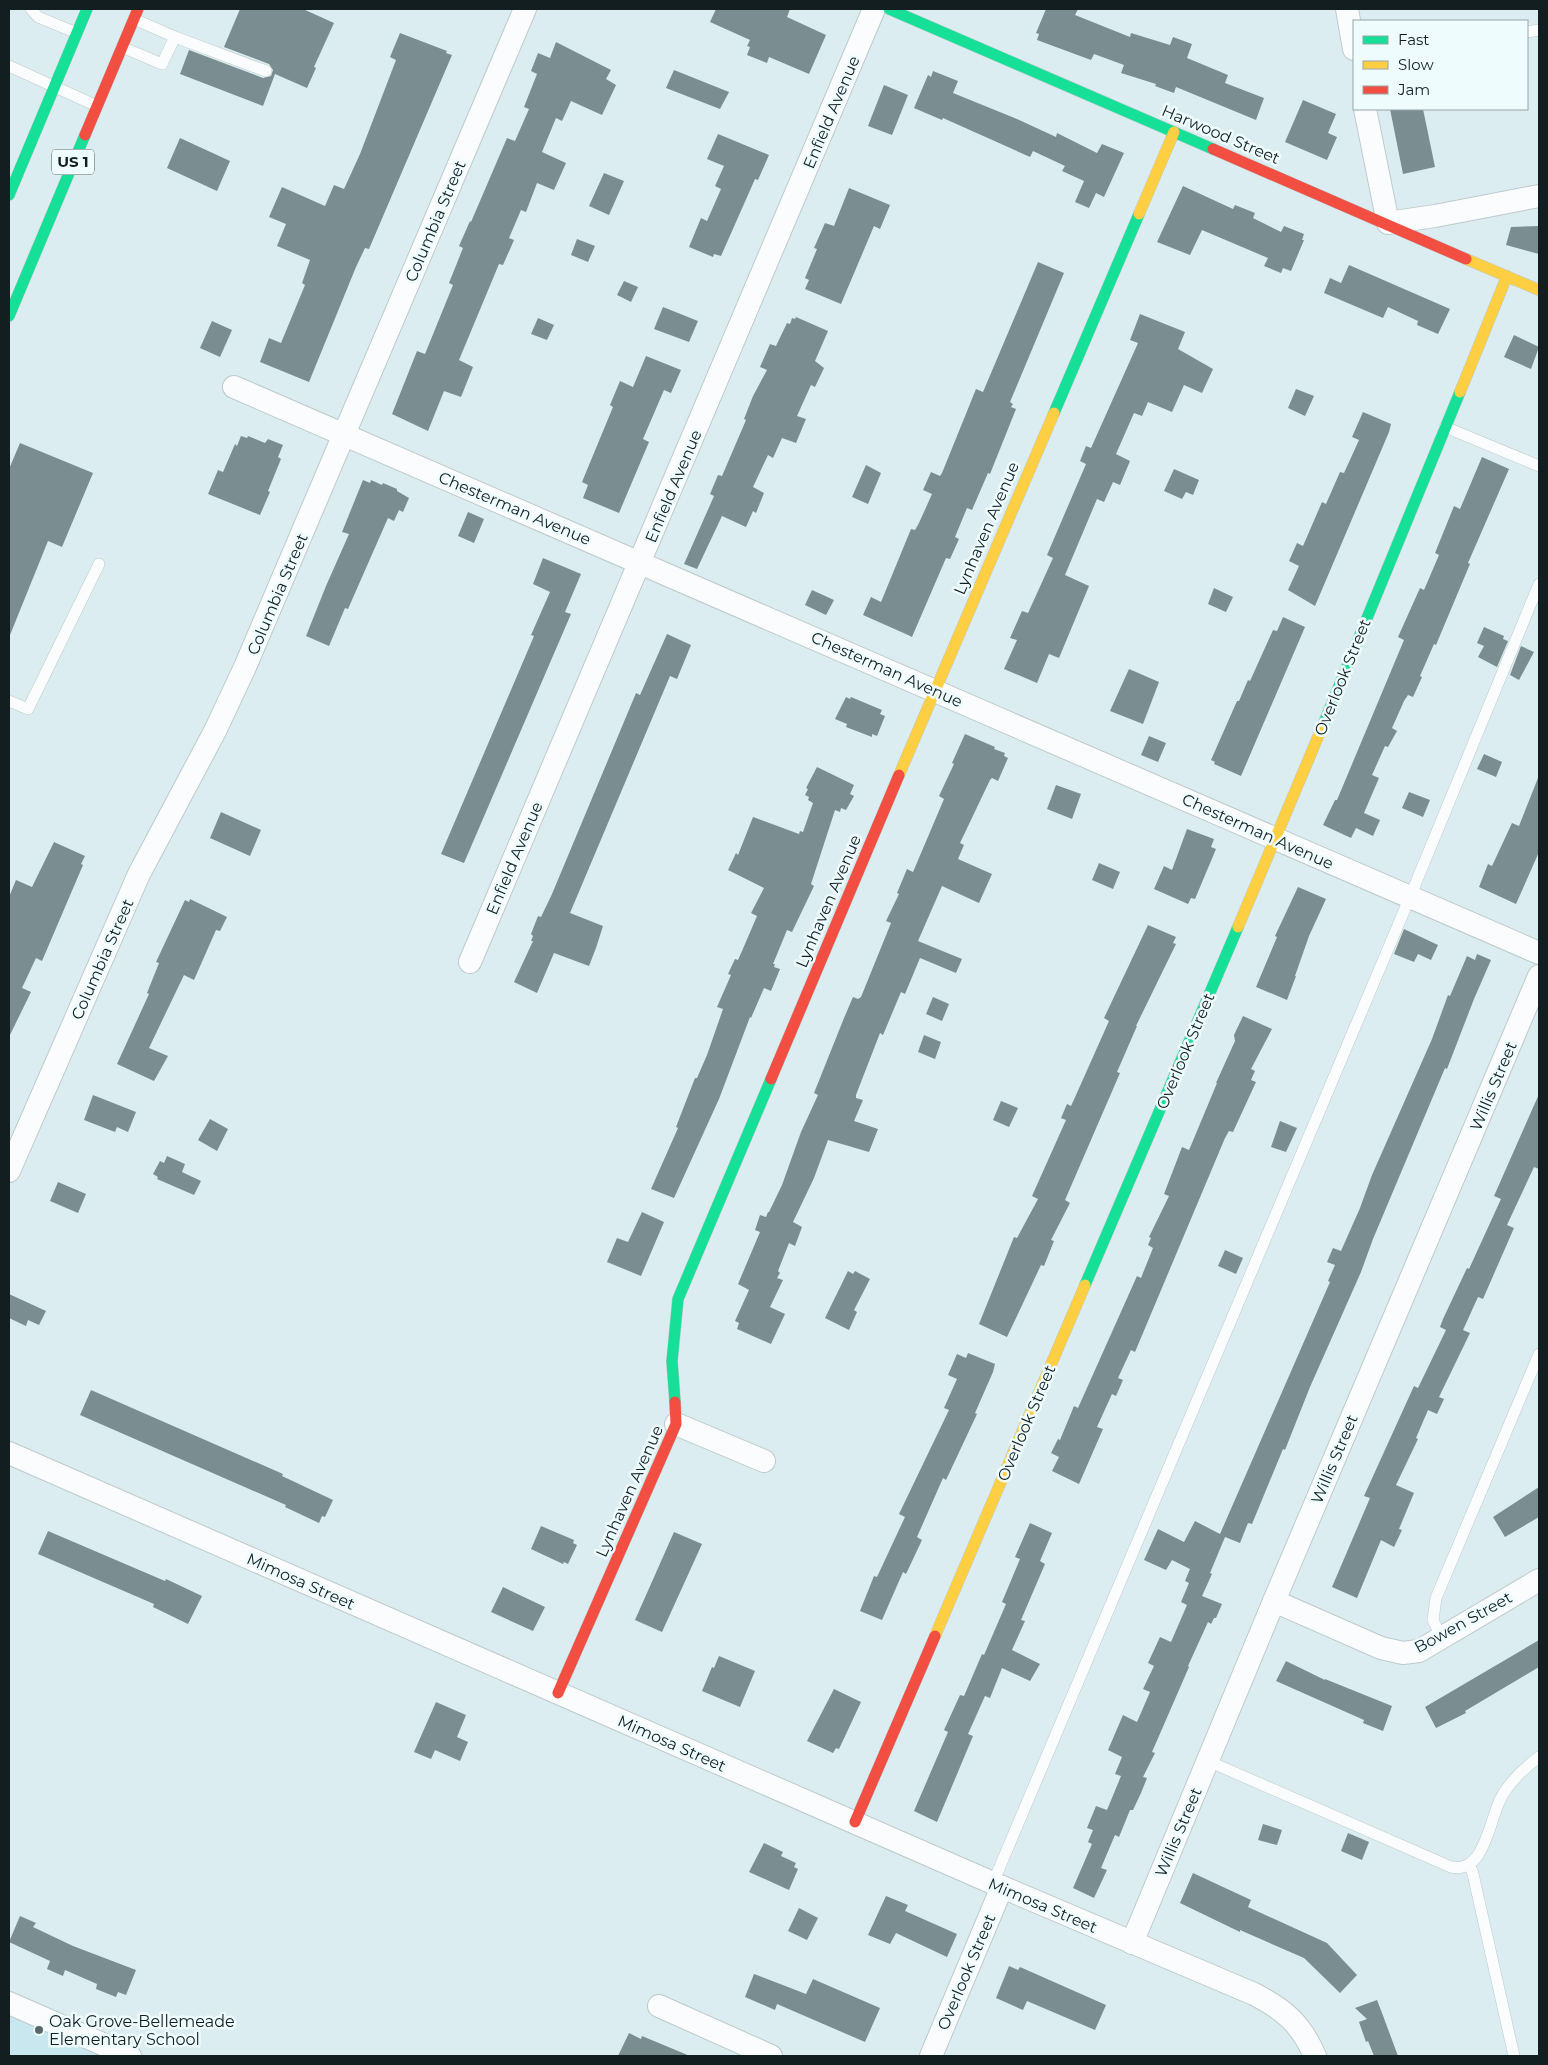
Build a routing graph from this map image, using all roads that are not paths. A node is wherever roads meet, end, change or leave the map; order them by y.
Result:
1 (31, 9) edge
2 (87, 9) edge
3 (525, 9) edge
4 (874, 9) edge
5 (889, 9) edge
6 (1346, 9) edge
7 (136, 14) edge
8 (77, 33) junction
9 (175, 37) junction
10 (1353, 44) edge
11 (122, 47) junction
12 (9, 66) edge
13 (266, 70) dead end
14 (54, 87) junction
15 (97, 106) junction
16 (1365, 110) edge
17 (1174, 132) junction
18 (9, 195) edge
19 (1539, 196) edge
20 (1388, 223) junction
21 (1507, 276) junction
22 (1539, 290) edge
23 (13, 295) edge
24 (9, 316) edge
25 (234, 387) dead end
26 (1445, 427) junction
27 (344, 434) junction
28 (1539, 466) edge
29 (641, 562) junction
30 (99, 564) dead end
31 (1539, 584) edge
32 (935, 690) junction
33 (9, 701) edge
34 (1276, 839) junction
35 (1410, 897) junction
36 (1539, 953) edge
37 (470, 962) dead end
38 (1539, 976) edge
39 (9, 1171) edge
40 (1539, 1354) edge
41 (676, 1424) junction
42 (9, 1453) edge
43 (764, 1461) dead end
44 (1539, 1580) edge
45 (1274, 1601) junction
46 (1441, 1637) junction
47 (558, 1693) junction
48 (1539, 1756) edge
49 (1208, 1761) junction
50 (855, 1822) junction
51 (1470, 1866) junction
52 (997, 1885) junction
53 (1132, 1943) junction
54 (9, 2003) edge
55 (659, 2006) dead end
56 (130, 2056) edge
57 (771, 2056) edge
58 (931, 2056) edge
59 (1315, 2056) edge
60 (1514, 2056) edge

1 - 8 lane
2 - 8 street, US 1
3 - 27 street, Columbia Street
4 - 29 street, Enfield Avenue
5 - 17 street, Harwood Street
6 - 10 street
7 - 9 lane
7 - 11 street, US 1
8 - 14 street, US 1
9 - 11 lane
9 - 13 lane
11 - 15 street, US 1
12 - 14 lane
14 - 15 lane
14 - 18 street, US 1
15 - 23 street, US 1
16 - 20 street
17 - 20 street, Harwood Street
17 - 32 street, Lynhaven Avenue
19 - 20 street
20 - 21 street, Harwood Street
21 - 22 street, Harwood Street
21 - 26 street, Overlook Street
23 - 24 street, US 1
25 - 27 street, Chesterman Avenue
26 - 28 lane
26 - 34 street, Overlook Street
27 - 29 street, Chesterman Avenue
27 - 39 street, Columbia Street
29 - 32 street, Chesterman Avenue
29 - 37 street, Enfield Avenue
30 - 33 lane
31 - 35 lane
32 - 34 street, Chesterman Avenue
32 - 41 street, Lynhaven Avenue
34 - 35 street, Chesterman Avenue
34 - 50 street, Overlook Street
35 - 36 street, Chesterman Avenue
35 - 52 lane
38 - 45 street, Willis Street
40 - 46 lane
41 - 43 street
41 - 47 street, Lynhaven Avenue
42 - 47 street, Mimosa Street
44 - 46 street, Bowen Street
45 - 46 street, Bowen Street
45 - 49 street, Willis Street
47 - 50 street, Mimosa Street
48 - 51 lane
49 - 51 lane
49 - 53 street, Willis Street
50 - 52 street, Mimosa Street
51 - 60 lane
52 - 53 street, Mimosa Street
52 - 58 street, Overlook Street
53 - 59 street, Mimosa Street
54 - 56 street
55 - 57 street

